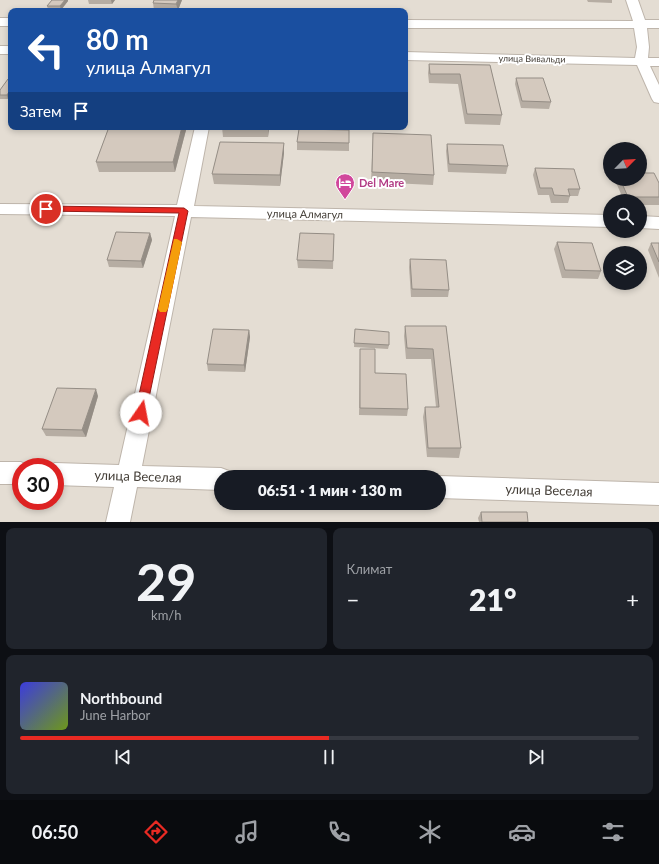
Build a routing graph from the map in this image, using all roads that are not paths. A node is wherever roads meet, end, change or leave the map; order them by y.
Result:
1 (632, 0) edge
2 (408, 24) edge
3 (640, 24) junction
4 (659, 24) edge
5 (408, 56) edge
6 (641, 61) junction
7 (659, 62) edge
8 (659, 99) edge
9 (201, 130) edge
10 (0, 208) edge
11 (184, 211) junction
12 (603, 221) edge
13 (647, 222) edge
14 (659, 223) edge
15 (0, 473) edge
16 (12, 473) edge
17 (64, 474) edge
18 (128, 476) junction
19 (214, 479) edge
20 (446, 486) edge
21 (659, 494) edge
22 (118, 522) edge

1 - 3 street
2 - 3 street
3 - 4 street
3 - 6 street
5 - 6 street, улица Вивальди
6 - 7 street, улица Вивальди
6 - 8 street
9 - 11 street
10 - 11 street, улица Алмагул
11 - 12 street, улица Алмагул
11 - 18 street
13 - 14 street
15 - 16 street
17 - 18 street, улица Веселая
18 - 19 street, улица Веселая
18 - 22 street
20 - 21 street, улица Веселая

